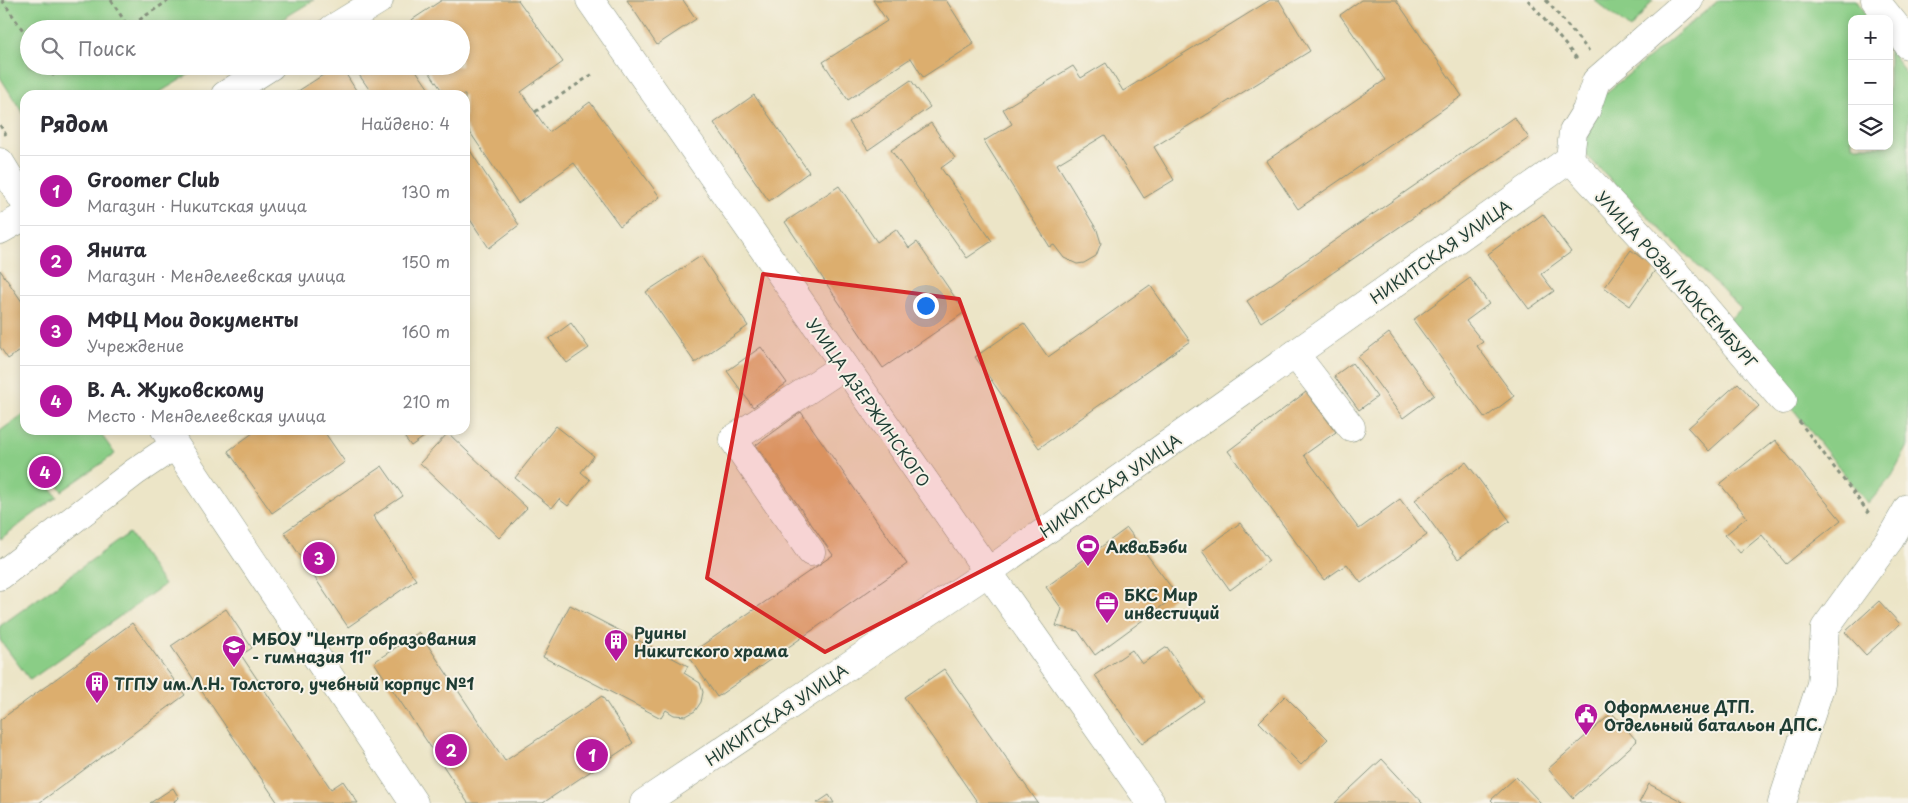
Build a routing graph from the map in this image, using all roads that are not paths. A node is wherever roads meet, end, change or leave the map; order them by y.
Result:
1 (379, 0) edge
2 (590, 0) edge
3 (1689, 0) edge
4 (1876, 0) edge
5 (347, 20) edge
6 (1908, 45) edge
7 (257, 75) edge
8 (233, 90) edge
9 (1570, 159) junction
10 (0, 162) edge
11 (20, 195) edge
12 (20, 219) edge
13 (0, 230) edge
14 (1295, 354) junction
15 (844, 366) junction
16 (1783, 400) road end
17 (1351, 427) dead end
18 (170, 438) edge
19 (1908, 508) edge
20 (811, 552) dead end
21 (988, 572) junction
22 (0, 576) edge
23 (414, 803) edge
24 (644, 803) edge
25 (1151, 803) edge
26 (1782, 803) edge

1 - 5 street
2 - 15 street, УЛИЦА ДЗЕРЖИНСКОГО
3 - 9 street
4 - 6 street
7 - 8 street
9 - 14 street, НИКИТСКАЯ УЛИЦА
9 - 16 street, УЛИЦА РОЗЫ ЛЮКСЕМБУРГ
10 - 11 street
12 - 13 street
14 - 17 street
14 - 21 street, НИКИТСКАЯ УЛИЦА
15 - 20 street
15 - 21 street, УЛИЦА ДЗЕРЖИНСКОГО
18 - 22 street
18 - 23 street
19 - 26 street
21 - 24 street, НИКИТСКАЯ УЛИЦА
21 - 25 street, УЛИЦА ДЗЕРЖИНСКОГО

